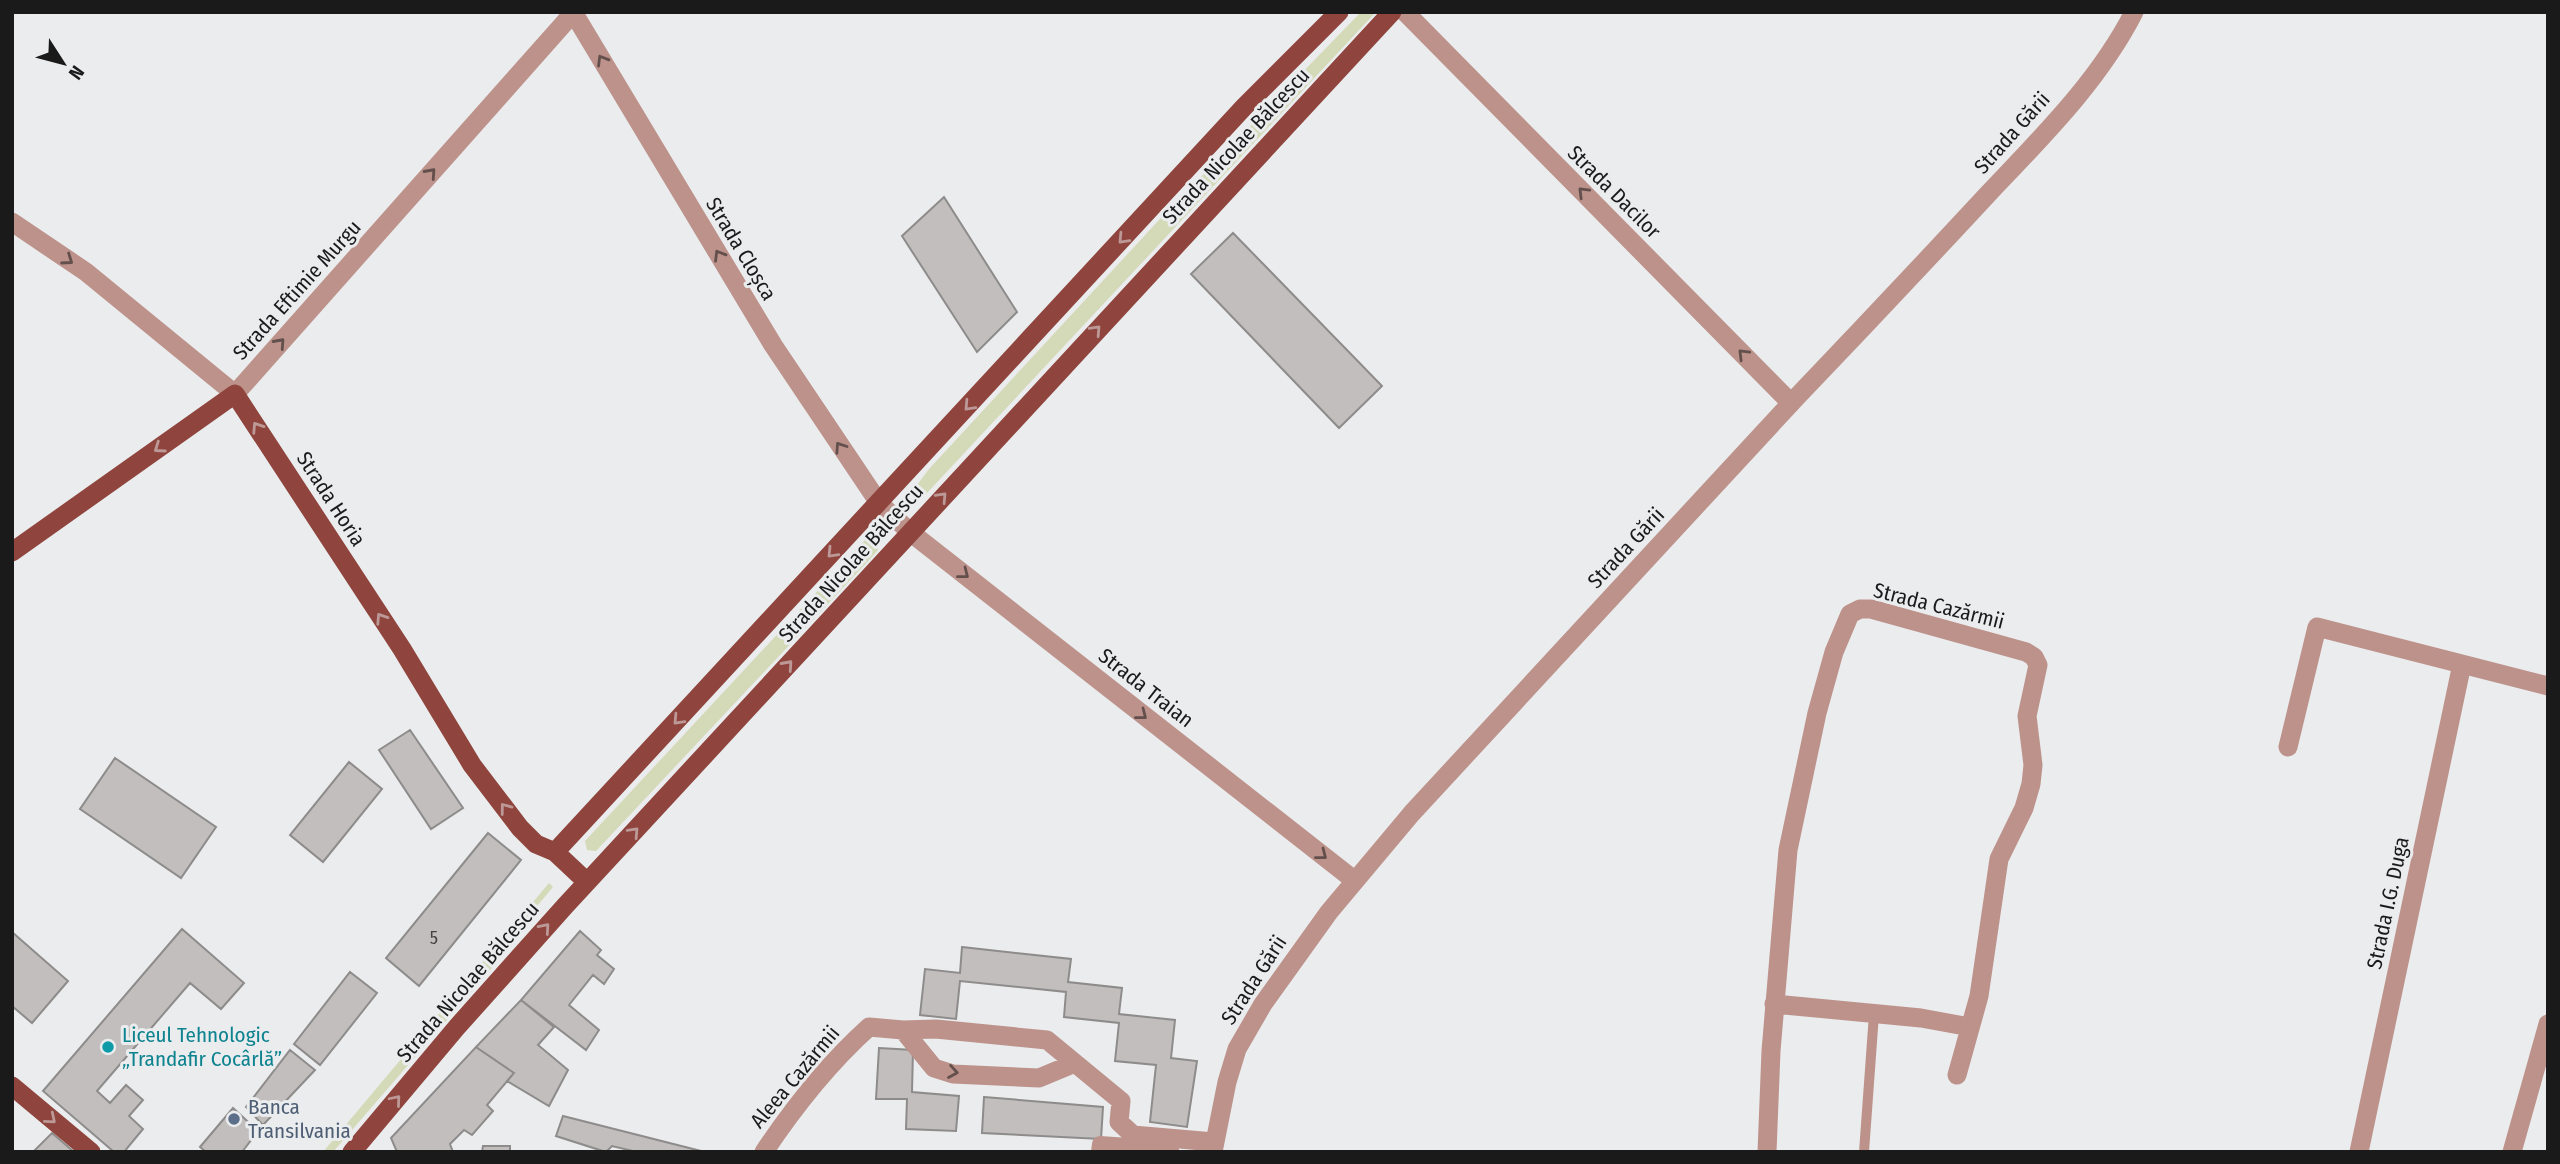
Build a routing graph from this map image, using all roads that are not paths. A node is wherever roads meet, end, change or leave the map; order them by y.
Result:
1 (573, 12) edge
2 (1339, 12) edge
3 (1392, 12) edge
4 (1405, 12) edge
5 (2134, 12) edge
6 (12, 222) edge
7 (235, 394) junction
8 (1791, 403) junction
9 (879, 503) junction
10 (910, 532) junction
11 (12, 552) edge
12 (2462, 664) junction
13 (2548, 686) edge
14 (2288, 747) dead end
15 (555, 852) junction
16 (1354, 880) junction
17 (587, 882) junction
18 (1774, 1004) junction
19 (1874, 1014) junction
20 (2548, 1024) edge
21 (1970, 1027) junction
22 (903, 1030) junction
23 (1075, 1063) junction
24 (1957, 1075) dead end
25 (12, 1086) edge
26 (1213, 1147) edge
27 (358, 1149) edge
28 (91, 1152) edge
29 (764, 1152) edge
30 (1099, 1152) edge
31 (1170, 1152) edge
32 (1767, 1152) edge
33 (1864, 1152) edge
34 (2359, 1152) edge
35 (2512, 1152) edge

7 -> 1 street, Strada Eftimie Murgu
9 -> 1 street, Strada Cloșca
2 -> 9 main road, Strada Nicolae Bălcescu
10 -> 3 main road, Strada Nicolae Bălcescu
8 -> 4 street, Strada Dacilor
5 - 8 street, Strada Gării
6 -> 7 street, Strada Horia
7 -> 11 main road, Strada Eftimie Murgu
15 -> 7 main road, Strada Horia
8 - 16 street, Strada Gării
9 - 10 street, Strada Cloșca
9 -> 15 main road, Strada Nicolae Bălcescu
10 -> 16 street, Strada Traian
17 -> 10 main road, Strada Nicolae Bălcescu
12 - 13 street
12 - 14 street
12 - 34 street, Strada I.G. Duga
15 - 17 main road, Strada Horia
16 - 26 street, Strada Gării
27 -> 17 main road, Strada Nicolae Bălcescu
18 - 19 street
18 - 21 street, Strada Cazărmii
18 - 32 street, Strada Cazărmii
19 - 21 street
19 - 33 lane
20 - 35 street
21 - 24 street, Strada Cazărmii
22 - 23 street, Aleea Cazărmii
22 -> 23 street
22 - 29 street, Aleea Cazărmii
23 - 26 street, Aleea Cazărmii
25 -> 28 main road
30 - 31 street

